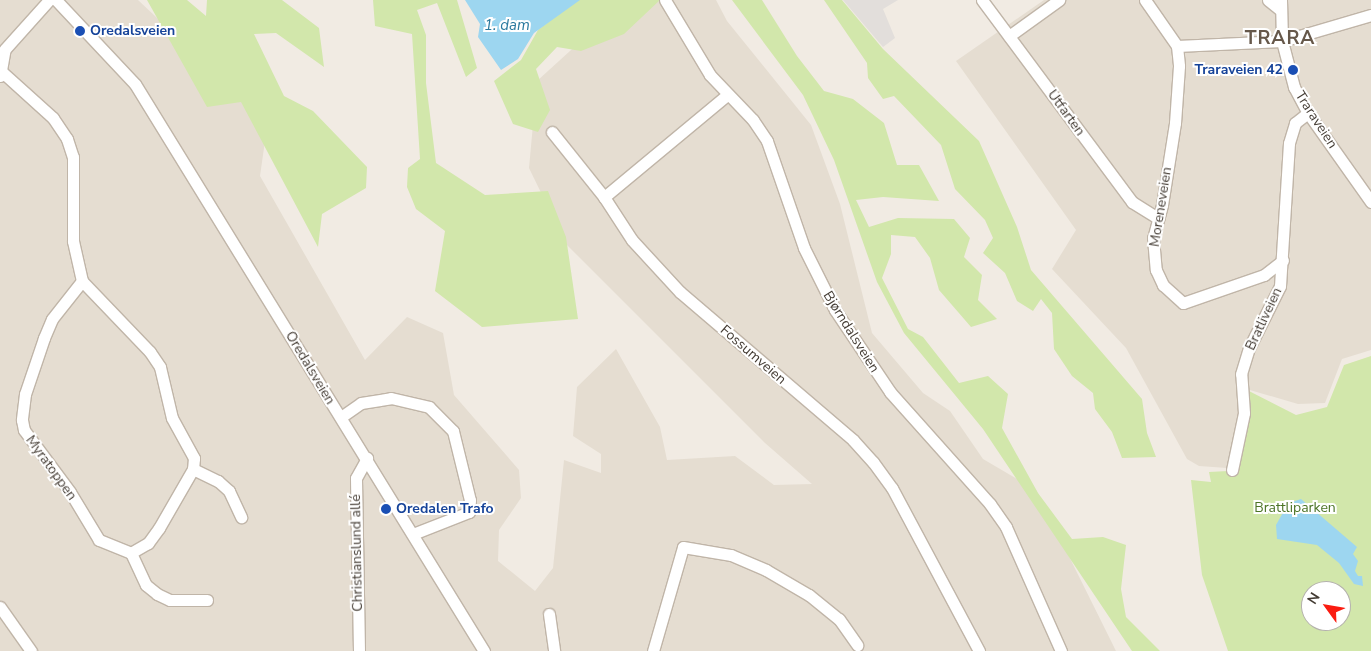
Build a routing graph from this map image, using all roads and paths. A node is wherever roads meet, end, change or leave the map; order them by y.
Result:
1 (49, 0) edge
2 (56, 0) edge
3 (665, 0) edge
4 (982, 0) edge
5 (1059, 0) edge
6 (1145, 0) edge
7 (1268, 0) edge
8 (1280, 4) edge
9 (1371, 15) edge
10 (1009, 36) junction
11 (1282, 41) junction
12 (1177, 46) junction
13 (0, 73) edge
14 (727, 96) junction
15 (1308, 113) junction
16 (552, 132) dead end
17 (604, 197) junction
18 (1371, 202) edge
19 (1158, 218) junction
20 (1283, 260) junction
21 (82, 281) junction
22 (341, 418) junction
23 (367, 458) junction
24 (194, 469) junction
25 (1232, 470) dead end
26 (241, 517) dead end
27 (413, 534) junction
28 (131, 553) junction
29 (207, 600) dead end
30 (0, 606) edge
31 (549, 614) dead end
32 (858, 645) dead end
33 (31, 651) edge
34 (360, 651) edge
35 (484, 651) edge
36 (554, 651) edge
37 (653, 651) edge
38 (979, 651) edge
39 (1060, 651) edge

1 - 13 street
2 - 22 street, Oredalsveien
3 - 14 street, Bjørndalsveien
4 - 10 street, Utfarten
5 - 10 street
6 - 12 street
7 - 8 street
8 - 11 street, Traraveien
9 - 11 street
10 - 19 street, Utfarten
11 - 12 street
11 - 15 street, Traraveien
12 - 19 street, Moreneveien
13 - 21 street
14 - 17 street
14 - 39 street, Bjørndalsveien
15 - 18 street, Traraveien
15 - 20 street, Bratliveien
16 - 17 street, Fossumveien
17 - 38 street, Fossumveien
19 - 20 street, Moreneveien
20 - 25 street, Bratliveien
21 - 24 street
21 - 28 street, Myratoppen
22 - 23 street, Oredalsveien
22 - 27 street, Oredalsveien
23 - 27 street, Oredalsveien
23 - 34 street, Christianslund allé
24 - 26 street
24 - 28 street
27 - 35 street, Oredalsveien
28 - 29 street
30 - 33 street
31 - 36 street
32 - 37 street

